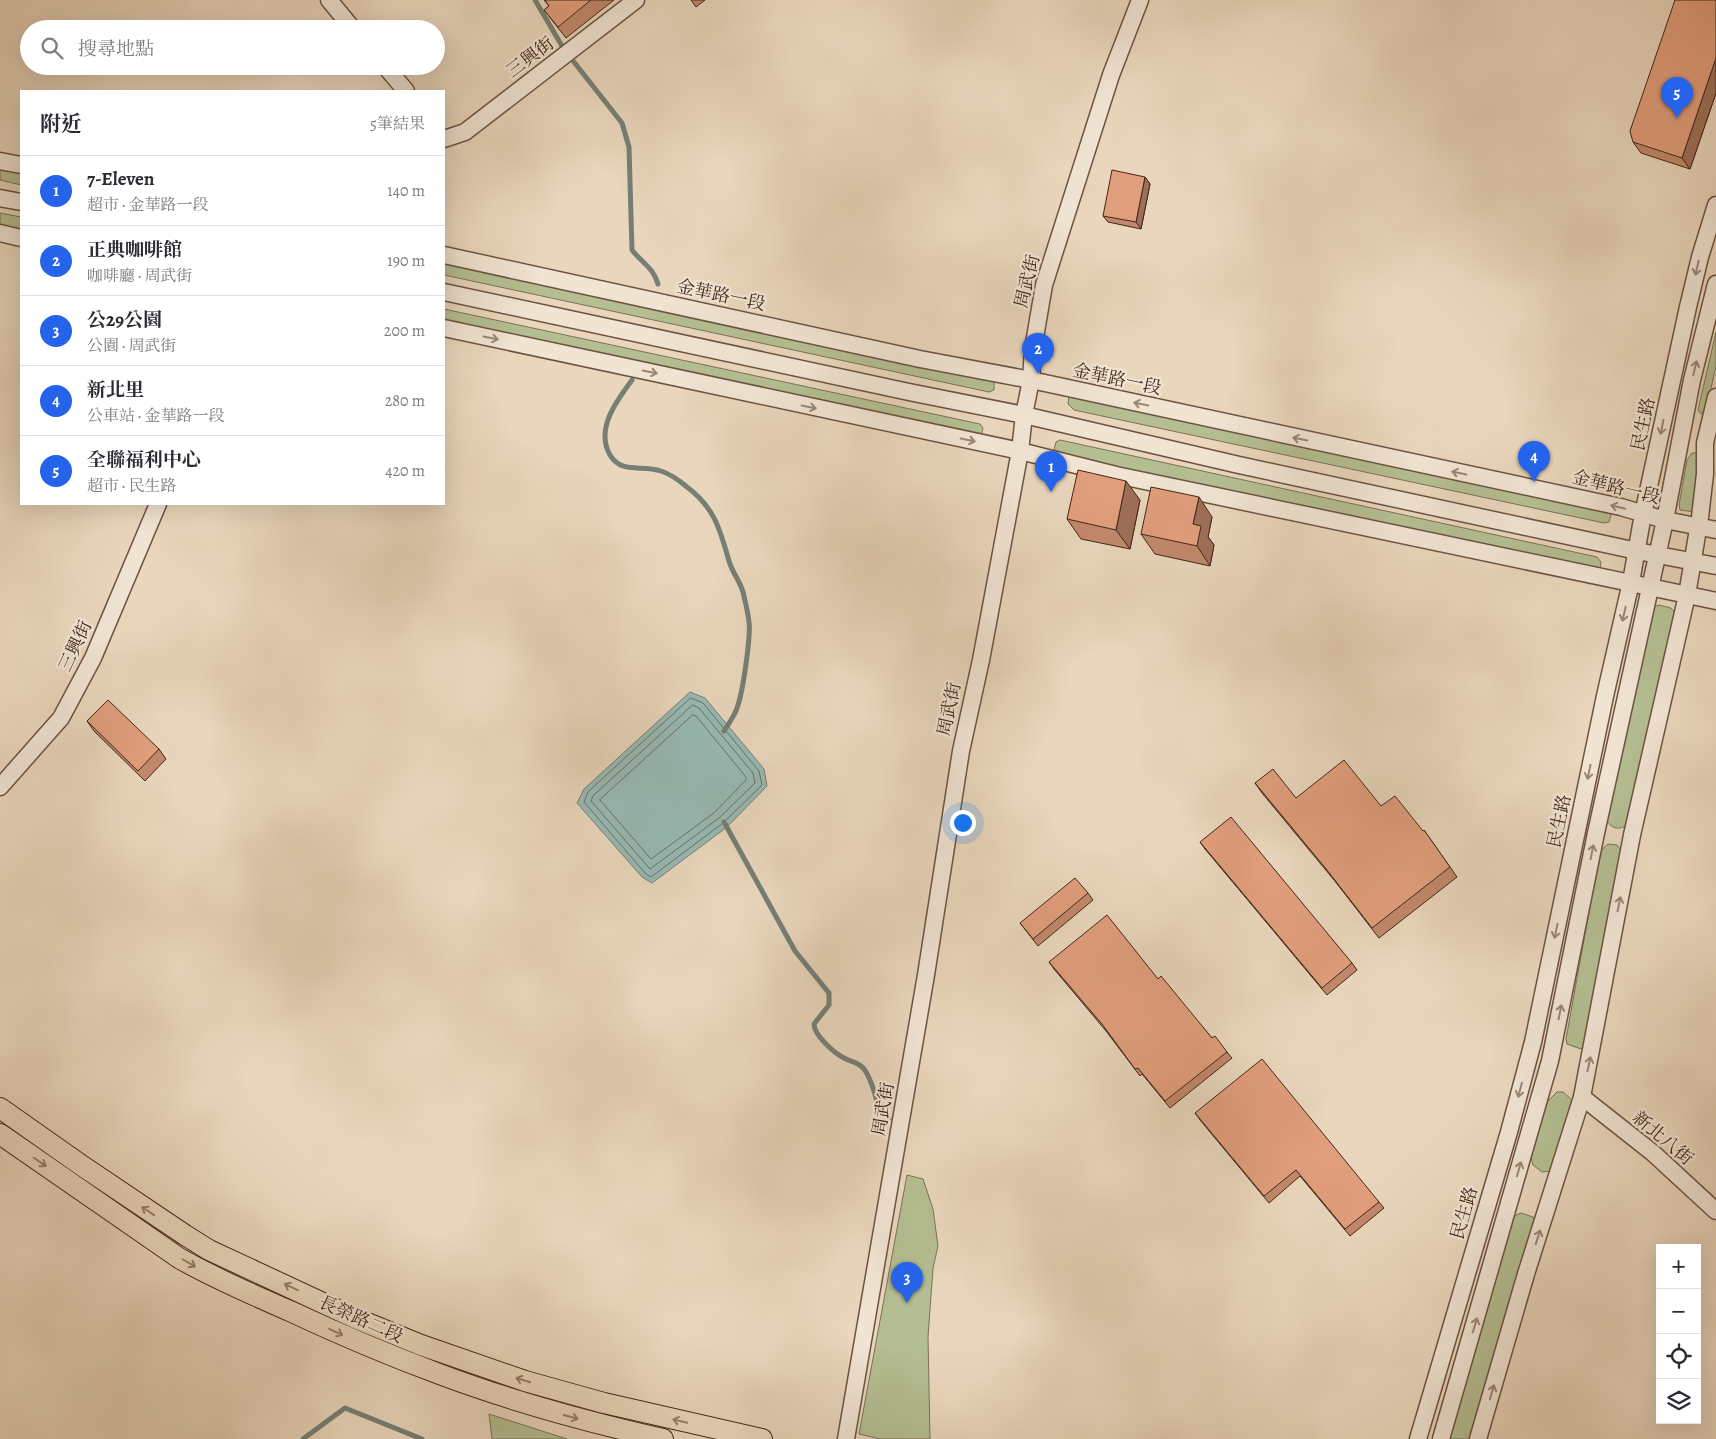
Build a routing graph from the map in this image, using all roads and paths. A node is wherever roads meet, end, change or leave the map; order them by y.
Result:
1 (329, 0) edge
2 (636, 0) edge
3 (1140, 0) edge
4 (346, 20) edge
5 (393, 75) edge
6 (405, 90) edge
7 (445, 138) edge
8 (0, 161) edge
9 (20, 166) edge
10 (0, 198) edge
11 (20, 202) edge
12 (1716, 205) edge
13 (0, 233) edge
14 (20, 238) edge
15 (445, 255) edge
16 (1716, 284) edge
17 (445, 292) edge
18 (445, 328) edge
19 (1031, 380) junction
20 (1716, 397) edge
21 (1024, 414) junction
22 (1020, 451) junction
23 (158, 505) edge
24 (1643, 514) junction
25 (1664, 520) junction
26 (1699, 526) junction
27 (1716, 530) edge
28 (1637, 551) junction
29 (1656, 554) junction
30 (1693, 561) junction
31 (1716, 566) edge
32 (1631, 582) junction
33 (1649, 587) junction
34 (1687, 595) junction
35 (1716, 601) edge
36 (0, 787) edge
37 (1582, 1097) junction
38 (0, 1108) edge
39 (0, 1134) edge
40 (1716, 1211) edge
41 (663, 1439) edge
42 (762, 1439) edge
43 (846, 1439) edge
44 (1418, 1439) edge
45 (1441, 1439) edge
46 (1478, 1439) edge

1 - 4 street
2 - 7 street, 三興街
3 - 19 street, 周武街
5 - 6 street
8 - 9 street
10 - 11 street
12 -> 24 street, 民生路
13 - 14 street
15 - 19 street, 金華路一段
25 -> 16 street
17 - 21 street
18 -> 22 street
19 - 21 street, 周武街
24 -> 19 street, 金華路一段
20 - 26 street
21 - 22 street, 周武街
21 - 28 street
22 - 32 street
22 - 43 street, 周武街
23 - 36 street, 三興街
24 - 25 street, 金華路一段
24 - 28 street, 民生路
25 - 26 street, 金華路一段
25 - 29 street
26 - 27 street, 金華路一段
26 - 30 street
28 - 29 street
28 - 32 street, 民生路
29 - 30 street
29 - 33 street
30 - 31 street
30 - 34 street
32 - 33 street
32 -> 44 street, 民生路
33 - 34 street
45 -> 33 street
34 - 35 street
37 -> 34 street
37 - 40 street, 新北八街
46 -> 37 street
42 -> 38 main road, 長榮路二段
39 -> 41 main road, 長榮路二段

